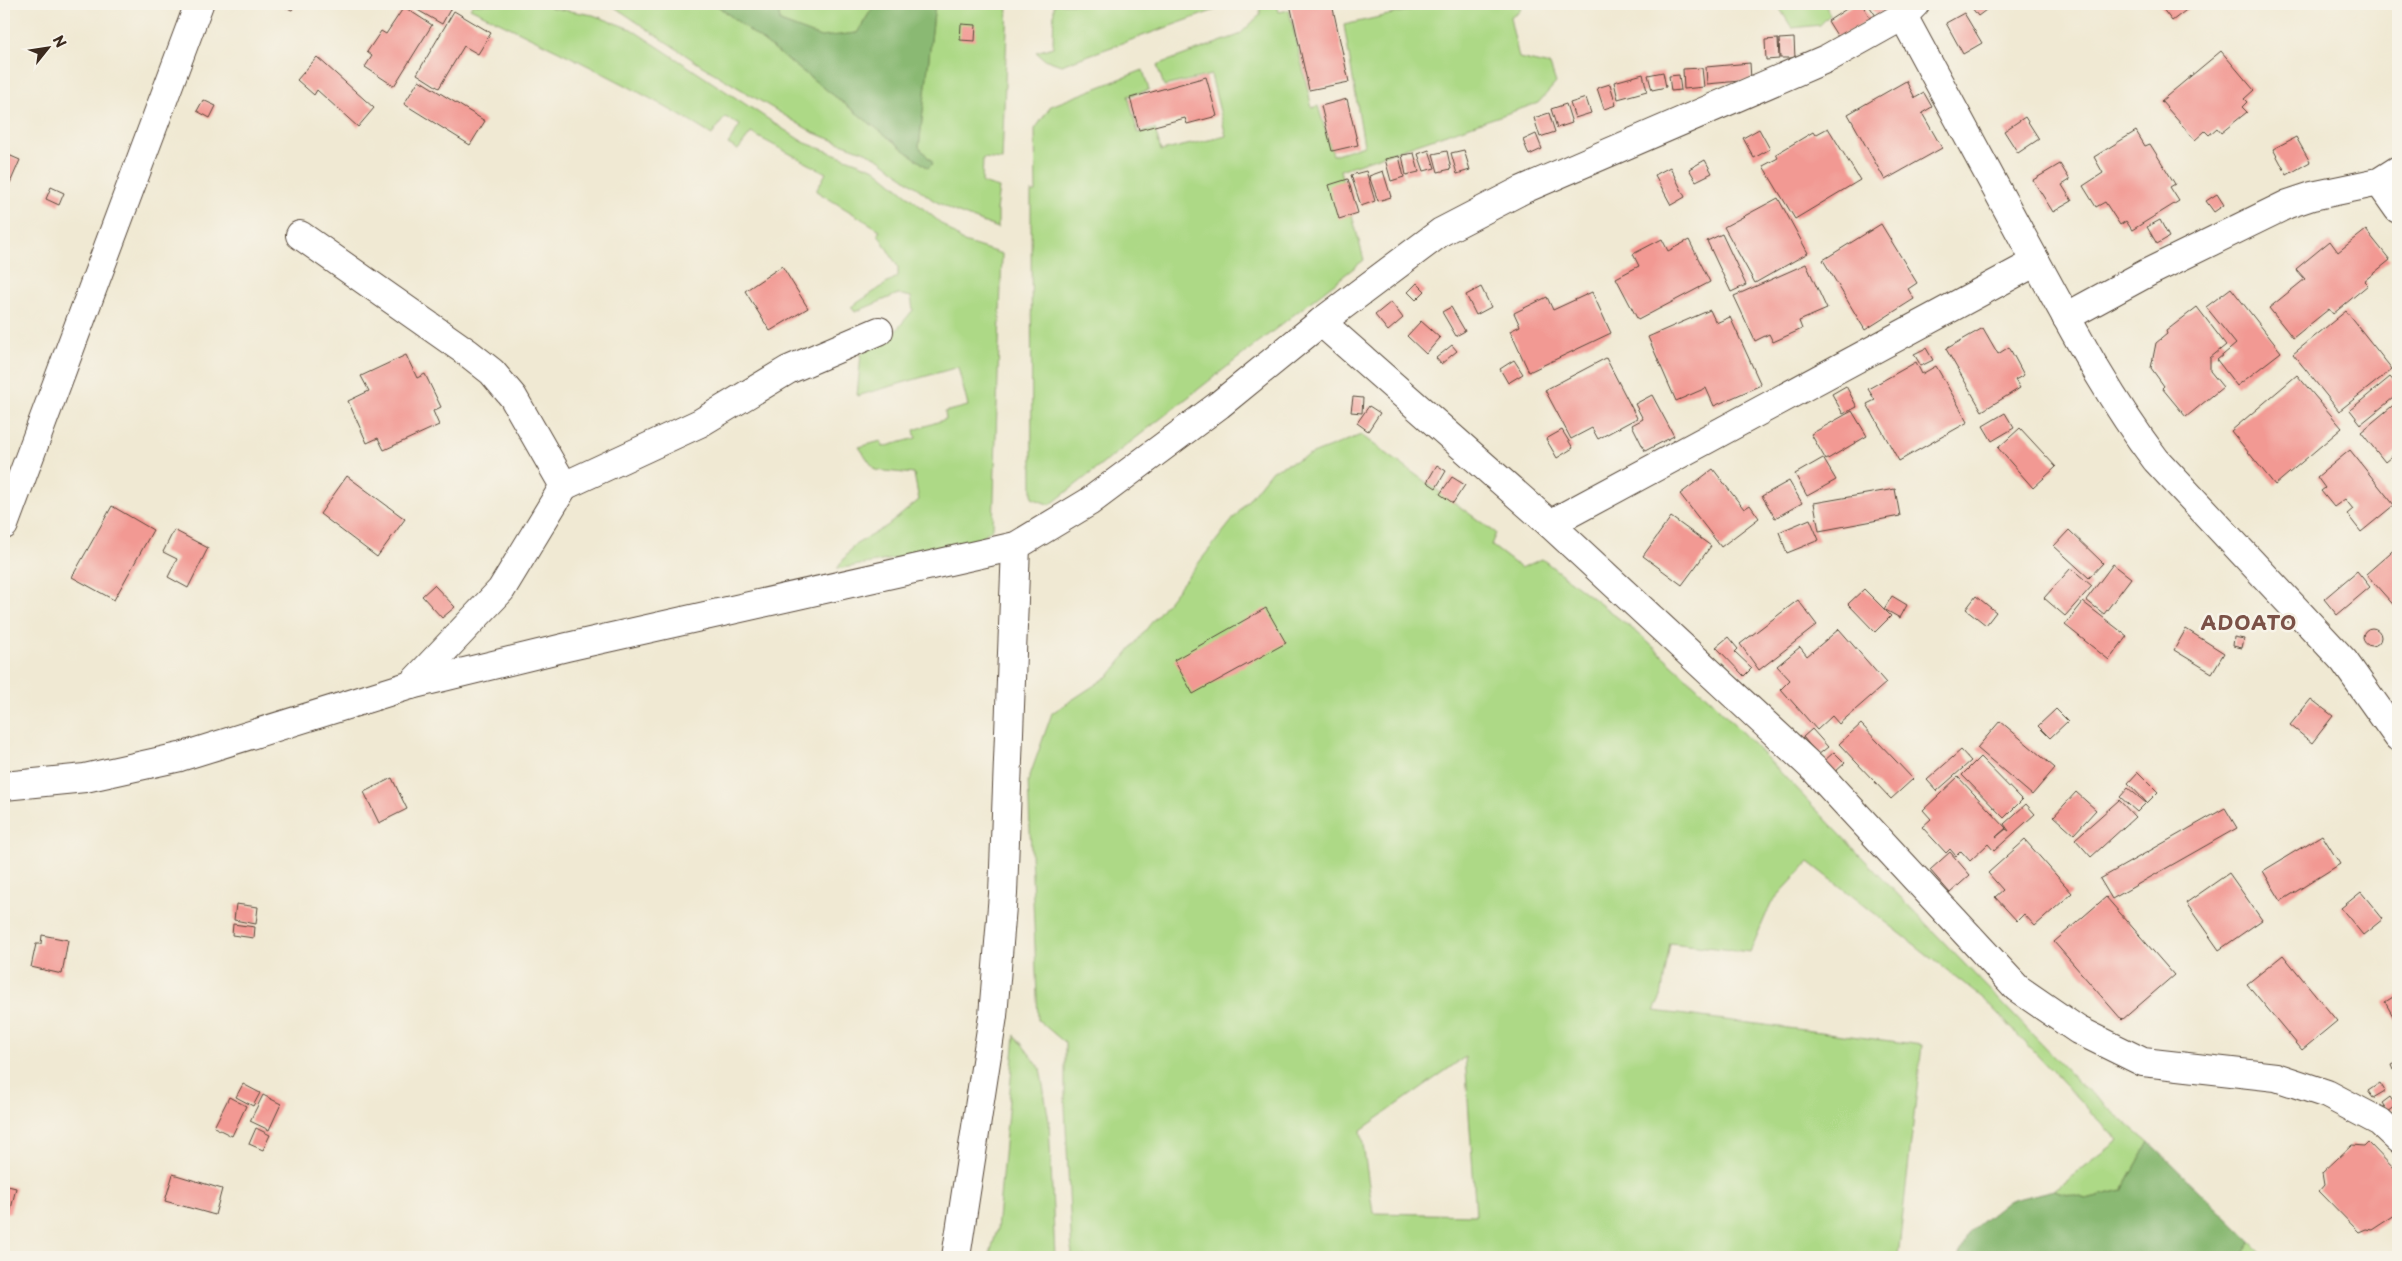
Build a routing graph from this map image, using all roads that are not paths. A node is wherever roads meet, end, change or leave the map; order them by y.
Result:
1 (199, 4) edge
2 (1909, 10) edge
3 (2389, 176) edge
4 (2398, 209) edge
5 (300, 235) dead end
6 (2036, 262) junction
7 (2066, 316) junction
8 (1321, 322) junction
9 (879, 332) dead end
10 (564, 486) junction
11 (1550, 524) junction
12 (4, 525) edge
13 (1016, 546) junction
14 (411, 685) junction
15 (2398, 737) edge
16 (4, 786) edge
17 (2398, 1139) edge
18 (956, 1257) edge

1 - 12 street
2 - 6 street
2 - 8 street
3 - 4 street
3 - 7 street
5 - 10 street
6 - 7 street
6 - 11 street
7 - 15 street
8 - 11 street
8 - 13 street
9 - 10 street
10 - 14 street
11 - 17 street
13 - 14 street
13 - 18 street
14 - 16 street

